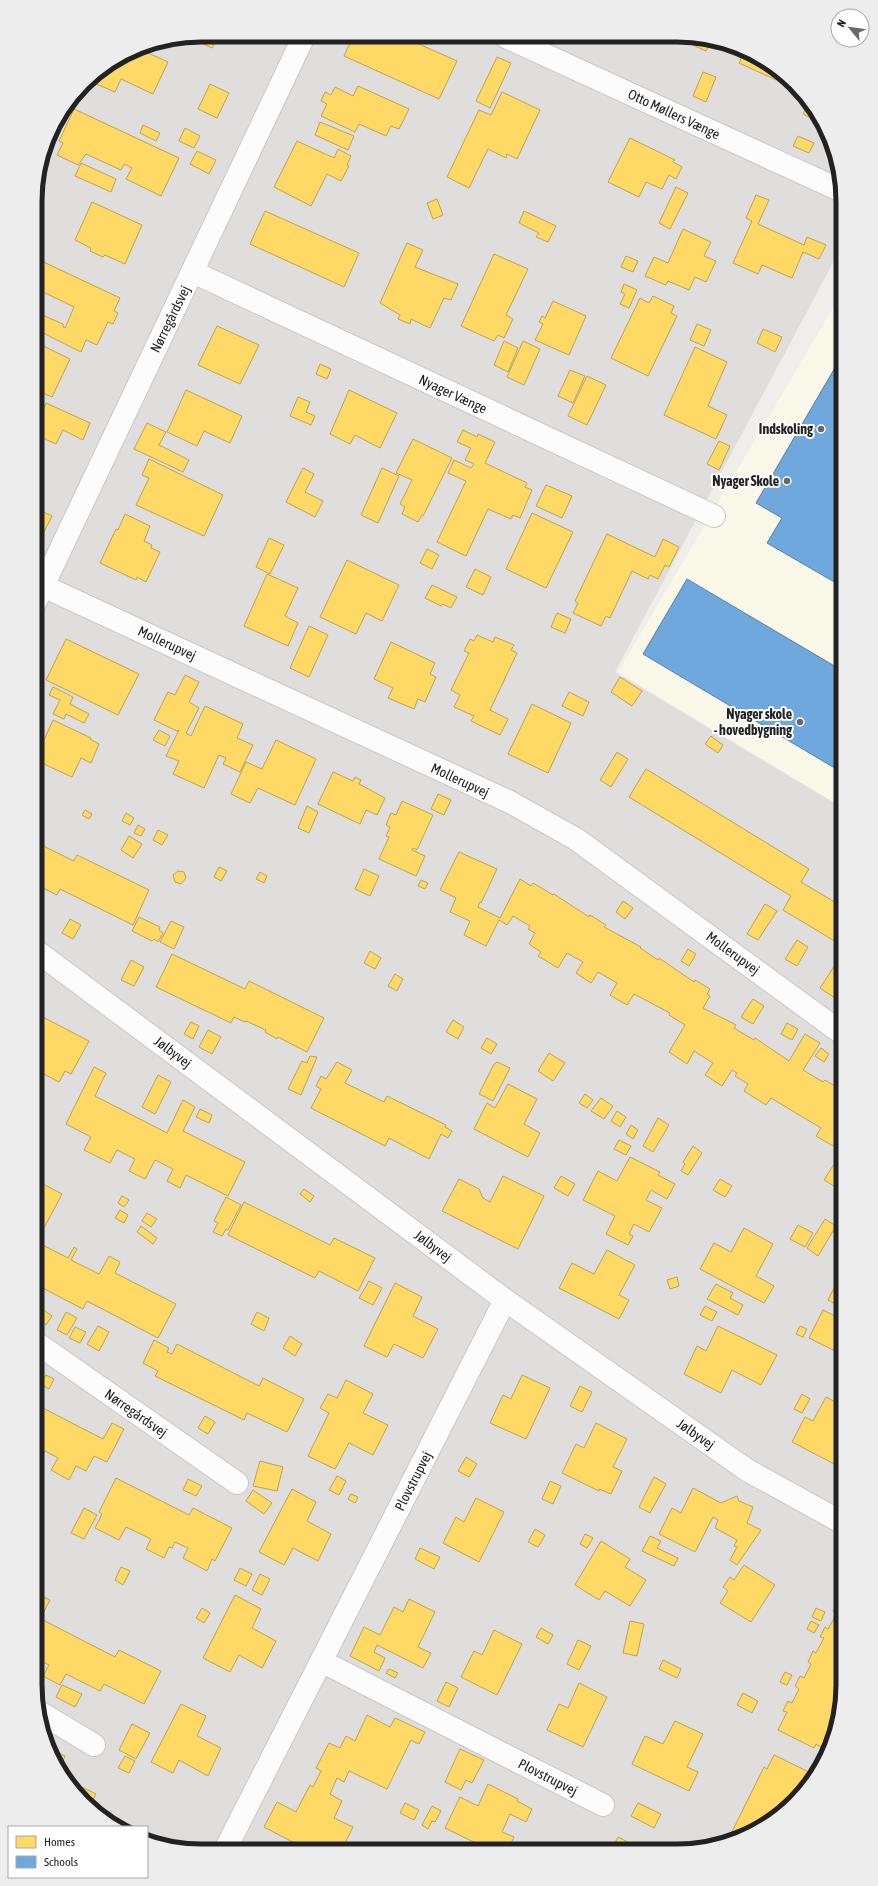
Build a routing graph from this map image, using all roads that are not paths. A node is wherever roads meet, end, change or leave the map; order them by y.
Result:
1 (301, 42) edge
2 (517, 42) edge
3 (836, 188) edge
4 (193, 272) junction
5 (714, 516) dead end
6 (42, 588) edge
7 (42, 595) edge
8 (42, 955) edge
9 (836, 1029) edge
10 (505, 1300) junction
11 (42, 1347) edge
12 (237, 1483) dead end
13 (836, 1519) edge
14 (321, 1661) junction
15 (45, 1716) edge
16 (94, 1746) dead end
17 (603, 1805) dead end
18 (230, 1844) edge

1 - 4 street, Nørregårdsvej
2 - 3 street, Otto Møllers Vænge
4 - 5 street, Nyager Vænge
4 - 6 street, Nørregårdsvej
7 - 9 street, Mollerupvej
8 - 10 street, Jølbyvej
10 - 13 street, Jølbyvej
10 - 14 street, Plovstrupvej
11 - 12 street, Nørregårdsvej
14 - 17 street, Plovstrupvej
14 - 18 street, Plovstrupvej
15 - 16 street

